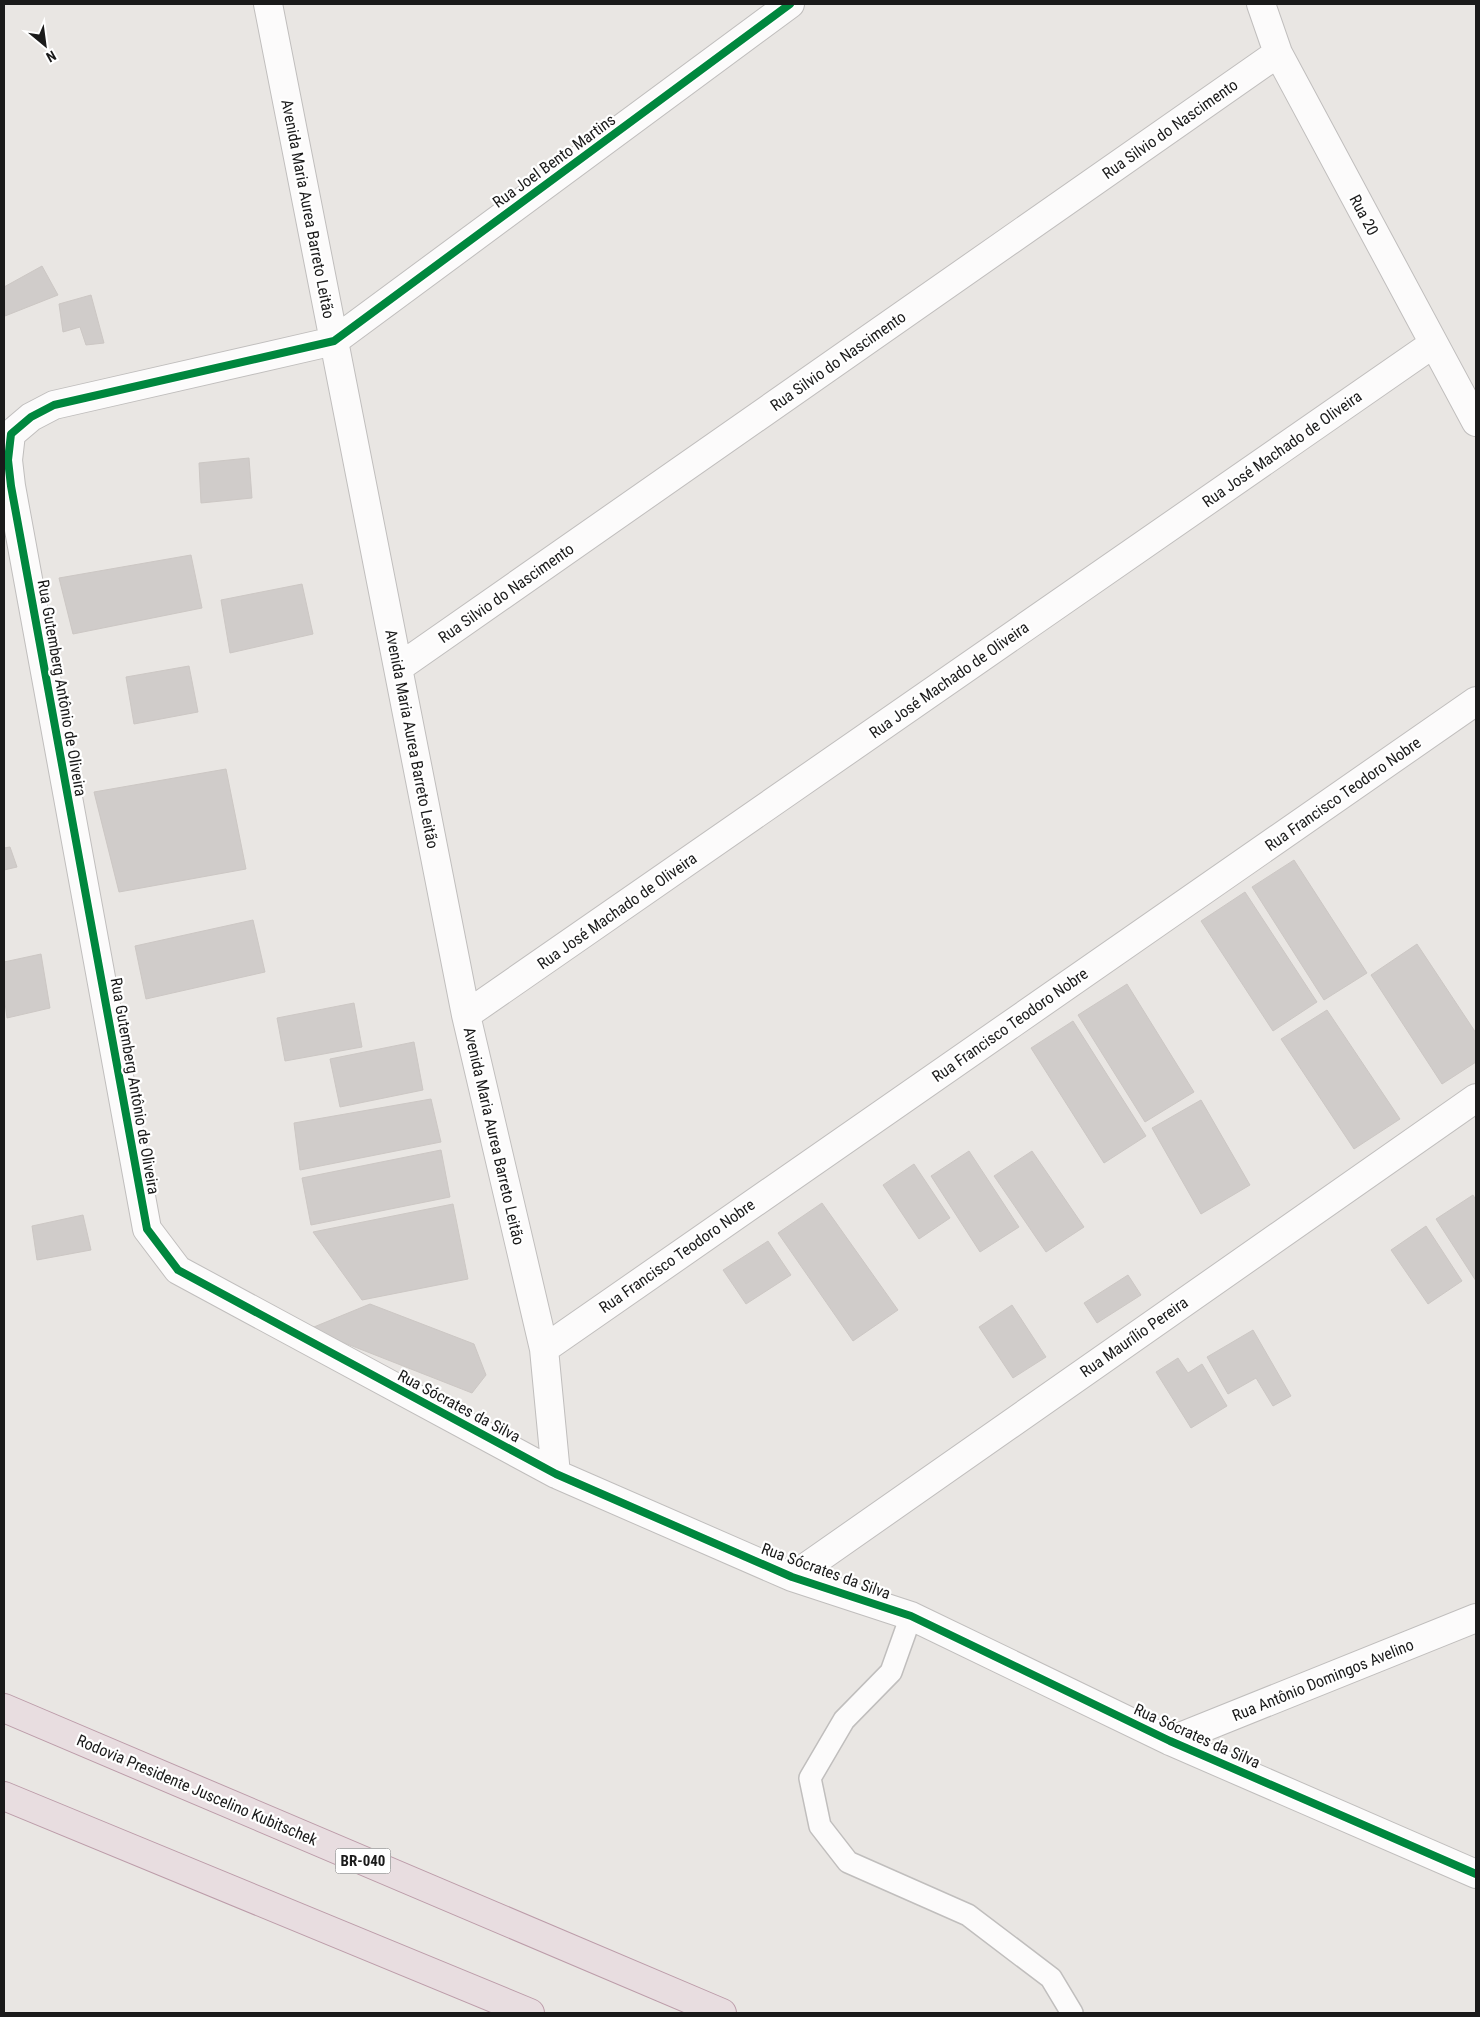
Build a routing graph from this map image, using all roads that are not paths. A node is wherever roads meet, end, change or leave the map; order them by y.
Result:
1 (268, 4) edge
2 (790, 4) edge
3 (1261, 4) edge
4 (1278, 53) junction
5 (334, 341) junction
6 (1433, 344) junction
7 (1476, 422) edge
8 (398, 668) junction
9 (1476, 702) edge
10 (466, 1015) junction
11 (1476, 1098) edge
12 (178, 1270) joint
13 (544, 1349) junction
14 (556, 1474) junction
15 (792, 1577) junction
16 (911, 1616) junction
17 (1476, 1618) edge
18 (4, 1708) edge
19 (1170, 1741) junction
20 (4, 1796) edge
21 (1476, 1874) edge
22 (530, 2013) edge
23 (722, 2013) edge
24 (1072, 2013) edge

1 - 5 street, Avenida Maria Aurea Barreto Leitão
2 - 5 street, Rua Joel Bento Martins
3 - 4 street, Rua 20
4 - 6 street, Rua 20
4 - 8 street, Rua Silvio do Nascimento
5 - 8 street, Avenida Maria Aurea Barreto Leitão
5 - 12 street, Rua Gutemberg Antônio de Oliveira
6 - 7 street, Rua 20
6 - 10 street, Rua José Machado de Oliveira
8 - 10 street, Avenida Maria Aurea Barreto Leitão
9 - 13 street, Rua Francisco Teodoro Nobre
10 - 13 street, Avenida Maria Aurea Barreto Leitão
11 - 15 street, Rua Maurílio Pereira
12 - 14 street, Rua Sócrates da Silva
13 - 14 street, Avenida Maria Aurea Barreto Leitão
14 - 15 street, Rua Sócrates da Silva
15 - 16 street, Rua Sócrates da Silva
16 - 19 street, Rua Sócrates da Silva
16 - 24 lane
17 - 19 street, Rua Antônio Domingos Avelino
18 - 23 highway, Rodovia Presidente Juscelino Kubitschek / BR-040
19 - 21 street, Rua Sócrates da Silva
20 - 22 highway

